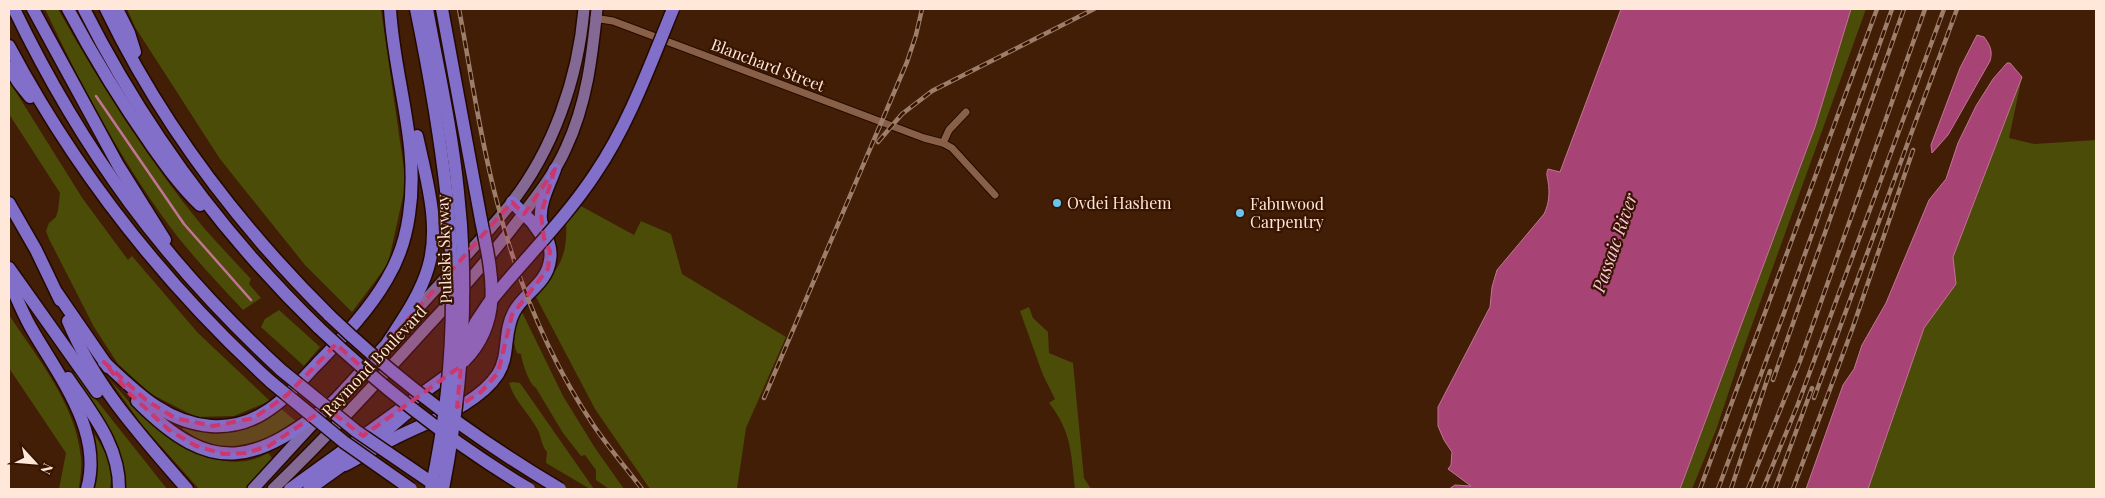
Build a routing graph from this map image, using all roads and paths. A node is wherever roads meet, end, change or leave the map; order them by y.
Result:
1 (14, 9) edge
2 (33, 9) edge
3 (68, 9) edge
4 (84, 9) edge
5 (106, 9) edge
6 (117, 9) edge
7 (390, 9) edge
8 (416, 9) edge
9 (427, 9) edge
10 (442, 9) edge
11 (673, 9) edge
12 (584, 13) edge
13 (596, 13) edge
14 (9, 46) edge
15 (9, 67) edge
16 (144, 78) junction
17 (966, 112) dead end
18 (52, 123) junction
19 (943, 143) junction
20 (555, 168) junction
21 (995, 195) dead end
22 (512, 202) junction
23 (9, 203) edge
24 (524, 214) junction
25 (224, 226) junction
26 (549, 247) junction
27 (177, 264) junction
28 (9, 268) edge
29 (9, 281) edge
30 (56, 293) junction
31 (388, 342) junction
32 (46, 351) junction
33 (463, 358) junction
34 (104, 362) junction
35 (336, 400) junction
36 (345, 465) junction
37 (312, 488) edge
38 (87, 489) edge
39 (119, 489) edge
40 (178, 489) edge
41 (187, 489) edge
42 (253, 489) edge
43 (273, 489) edge
44 (290, 489) edge
45 (412, 489) edge
46 (431, 489) edge
47 (443, 489) edge
48 (530, 489) edge
49 (560, 489) edge

1 - 27 highway
2 - 27 highway
3 - 25 highway
4 - 25 highway
5 - 16 highway
6 - 16 highway
7 - 31 highway
7 - 34 highway
8 - 46 highway, Pulaski Skyway, bridge
9 - 33 highway, Pulaski Skyway, bridge
10 - 33 highway, bridge
11 - 33 highway, bridge
12 - 13 street, Blanchard Street
12 - 22 main road, Raymond Boulevard
13 - 19 street, Blanchard Street
13 - 20 main road, Raymond Boulevard
14 - 18 highway
15 - 18 highway
16 - 49 highway, bridge
17 - 19 street
18 - 45 highway, bridge
19 - 21 street, Blanchard Street
20 - 24 main road, Raymond Boulevard
20 - 26 highway
22 - 24 highway
22 - 31 main road, Raymond Boulevard
23 - 30 highway
24 - 26 highway
24 - 43 main road, Raymond Boulevard
25 - 48 highway, bridge
26 - 36 highway
27 - 47 highway, bridge
28 - 40 highway
29 - 32 highway
30 - 34 highway
30 - 41 highway
31 - 35 highway, Raymond Boulevard
32 - 38 highway
32 - 39 highway
33 - 36 highway
33 - 44 highway
33 - 47 highway, Pulaski Skyway, bridge
34 - 35 highway
35 - 42 highway, Raymond Boulevard
36 - 37 highway

